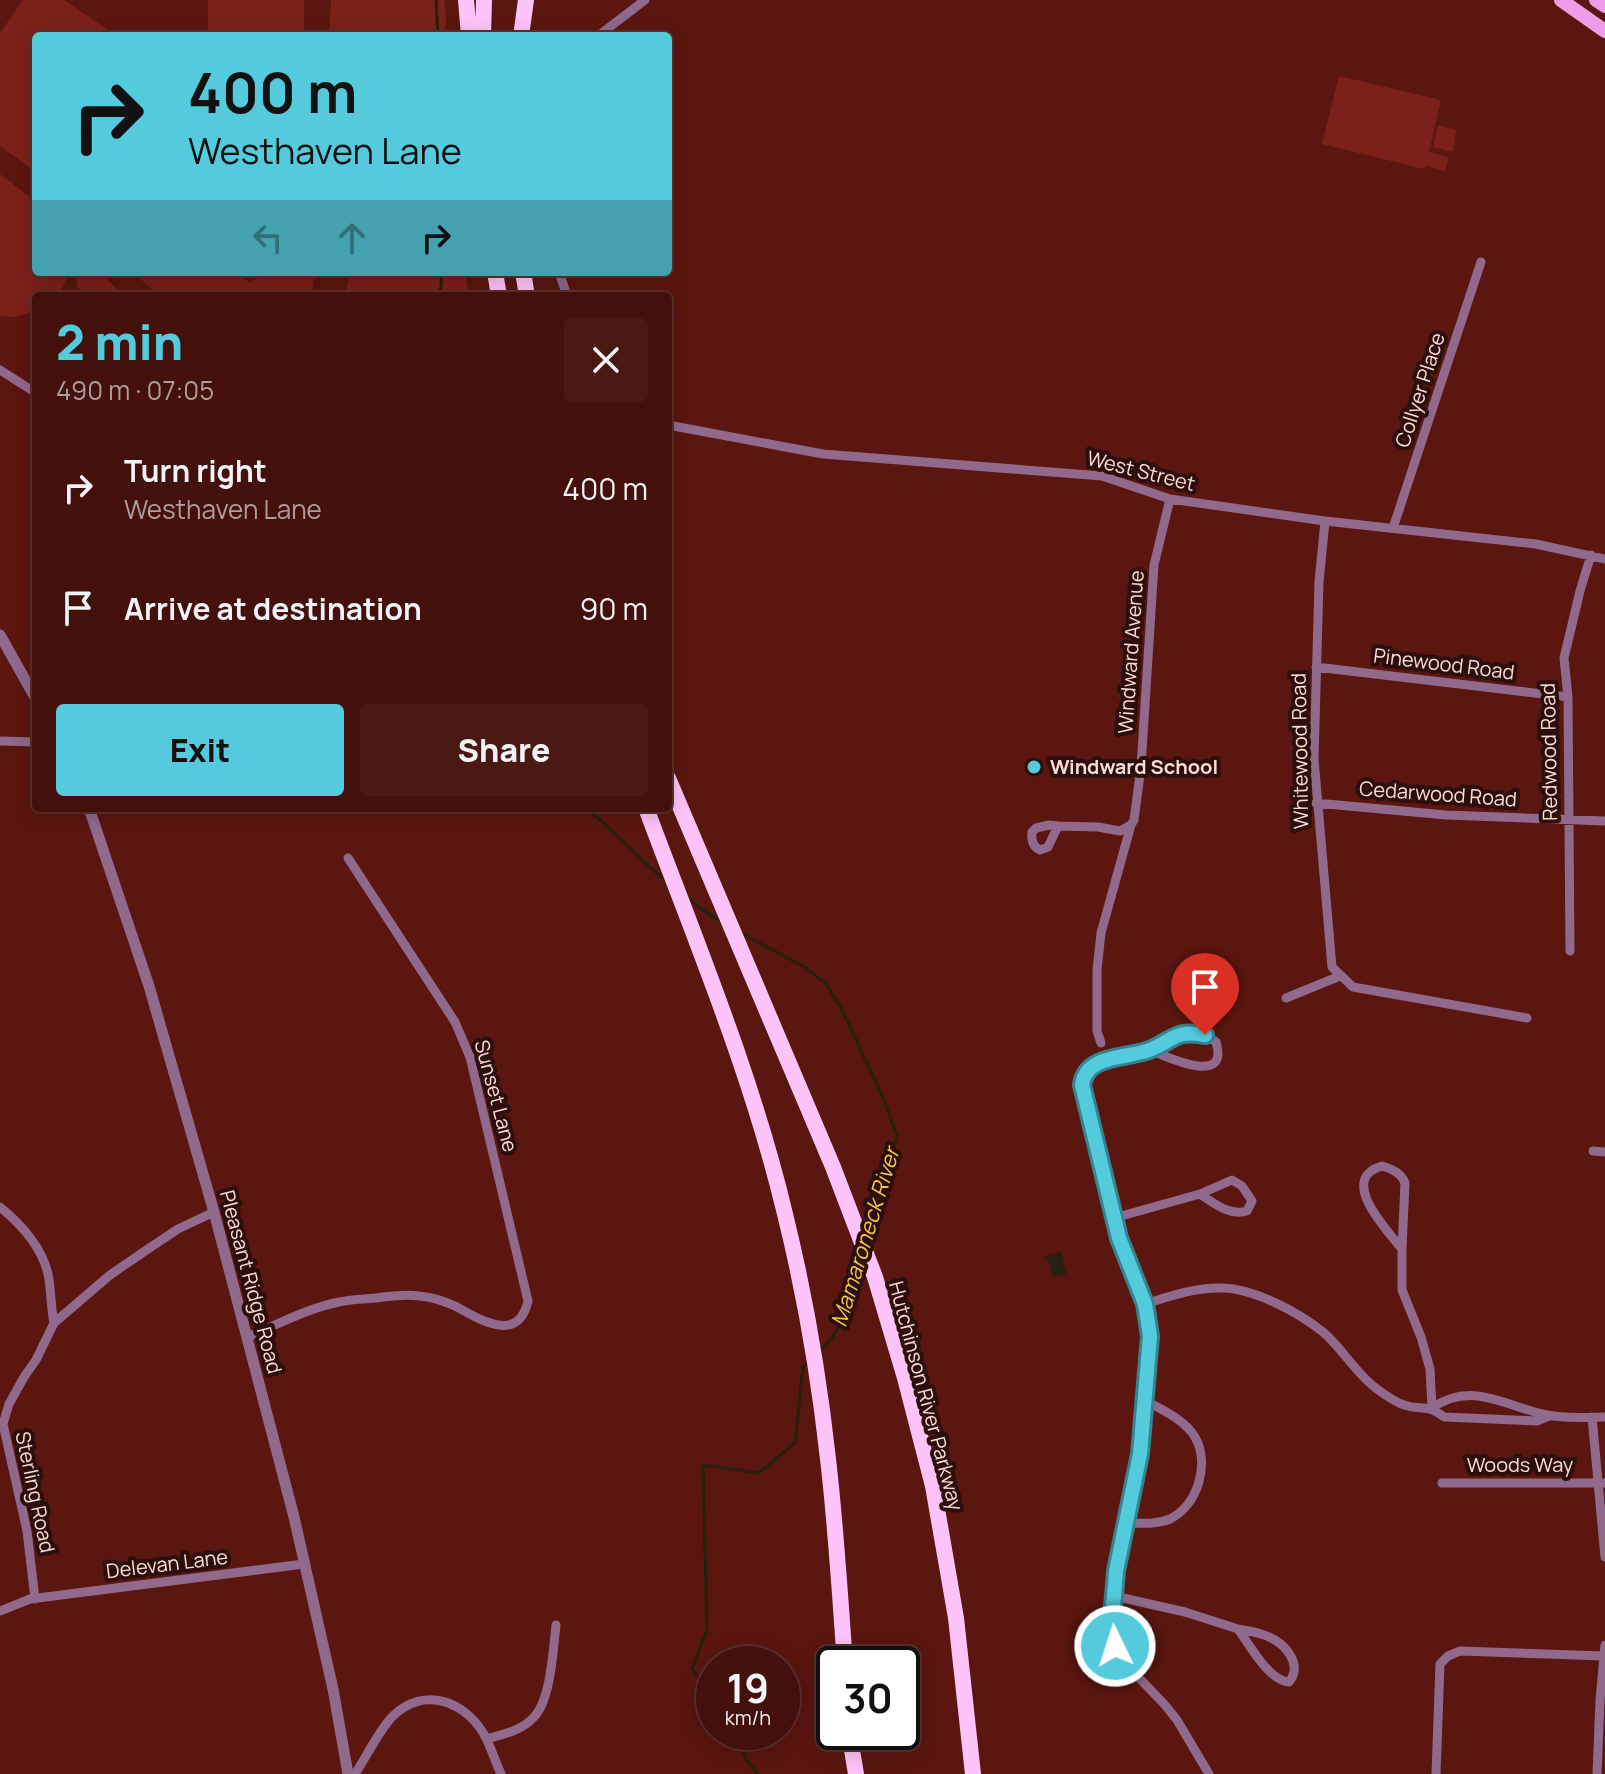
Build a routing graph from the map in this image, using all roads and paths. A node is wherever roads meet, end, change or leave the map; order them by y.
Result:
1 (466, 0) edge
2 (484, 0) edge
3 (516, 0) edge
4 (526, 0) edge
5 (645, 0) edge
6 (1561, 0) edge
7 (1596, 0) edge
8 (1605, 6) edge
9 (1605, 31) edge
10 (469, 32) edge
11 (483, 32) edge
12 (514, 32) edge
13 (522, 32) edge
14 (603, 32) edge
15 (1481, 262) dead end
16 (0, 370) edge
17 (32, 390) edge
18 (672, 426) edge
19 (1170, 499) junction
20 (1325, 521) junction
21 (1393, 528) junction
22 (1591, 555) junction
23 (1605, 559) edge
24 (0, 635) edge
25 (1316, 667) junction
26 (32, 692) edge
27 (1568, 697) junction
28 (0, 741) edge
29 (32, 742) edge
30 (672, 787) edge
31 (1316, 803) junction
32 (90, 812) edge
33 (647, 812) edge
34 (1568, 820) junction
35 (1605, 821) edge
36 (1131, 825) junction
37 (1058, 826) dead end
38 (348, 858) dead end
39 (1570, 951) dead end
40 (1340, 976) junction
41 (1286, 998) dead end
42 (1527, 1018) dead end
43 (1101, 1043) dead end
44 (1150, 1050) junction
45 (1593, 1151) dead end
46 (1605, 1152) edge
47 (1200, 1194) junction
48 (0, 1207) edge
49 (214, 1212) junction
50 (1114, 1218) junction
51 (1402, 1249) junction
52 (1145, 1304) junction
53 (54, 1323) junction
54 (247, 1337) junction
55 (1144, 1400) junction
56 (1432, 1408) junction
57 (1549, 1416) junction
58 (1592, 1417) junction
59 (1605, 1417) edge
60 (1442, 1483) dead end
61 (1601, 1483) edge
62 (1126, 1523) junction
63 (1605, 1557) edge
64 (304, 1564) junction
65 (1114, 1596) junction
66 (35, 1599) junction
67 (0, 1611) edge
68 (556, 1625) dead end
69 (1238, 1629) junction
70 (844, 1646) edge
71 (1604, 1650) edge
72 (487, 1739) junction
73 (852, 1750) edge
74 (348, 1774) edge
75 (355, 1774) edge
76 (501, 1774) edge
77 (856, 1774) edge
78 (973, 1774) edge
79 (1209, 1774) edge
80 (1436, 1774) edge
81 (1597, 1774) edge

1 - 10 highway
2 - 11 highway
3 - 12 highway
4 - 13 highway
5 - 14 street
6 - 9 main road
7 - 8 main road
15 - 21 street, Collyer Place
16 - 17 street
18 - 19 street, West Street
19 - 20 street, West Street
19 - 36 street, Windward Avenue
20 - 21 street, West Street
20 - 25 street, Whitewood Road
21 - 22 street, West Street
22 - 23 street, West Street
22 - 27 street, Redwood Road
24 - 26 street
25 - 27 street, Pinewood Road
25 - 31 street, Whitewood Road
27 - 34 street, Redwood Road
28 - 29 street
30 - 78 highway, Hutchinson River Parkway
31 - 34 street, Cedarwood Road
31 - 40 street, Whitewood Road
32 - 49 street, Pleasant Ridge Road
33 - 70 highway
34 - 35 street, Cedarwood Road
34 - 39 street, Redwood Road
36 - 37 street
36 - 43 street, Windward Avenue
38 - 54 street, Sunset Lane
40 - 41 street
40 - 42 street
44 - 44 street
44 - 50 street
45 - 46 street
47 - 47 street
47 - 50 street
48 - 53 street
49 - 53 street, Sterling Road
49 - 54 street, Pleasant Ridge Road
50 - 52 street
51 - 51 street
51 - 56 street
52 - 55 street
52 - 56 street
53 - 66 street, Sterling Road
54 - 64 street, Pleasant Ridge Road
55 - 62 street
55 - 62 street
56 - 57 street
56 - 57 street
57 - 58 street
58 - 59 street
58 - 61 street
60 - 61 street, Woods Way
61 - 63 street
62 - 65 street
64 - 66 street, Delevan Lane
64 - 74 street, Pleasant Ridge Road
65 - 69 street
65 - 79 street
66 - 67 street
68 - 72 street
69 - 69 street
71 - 80 street
71 - 81 street
72 - 75 street
72 - 76 street
73 - 77 highway

